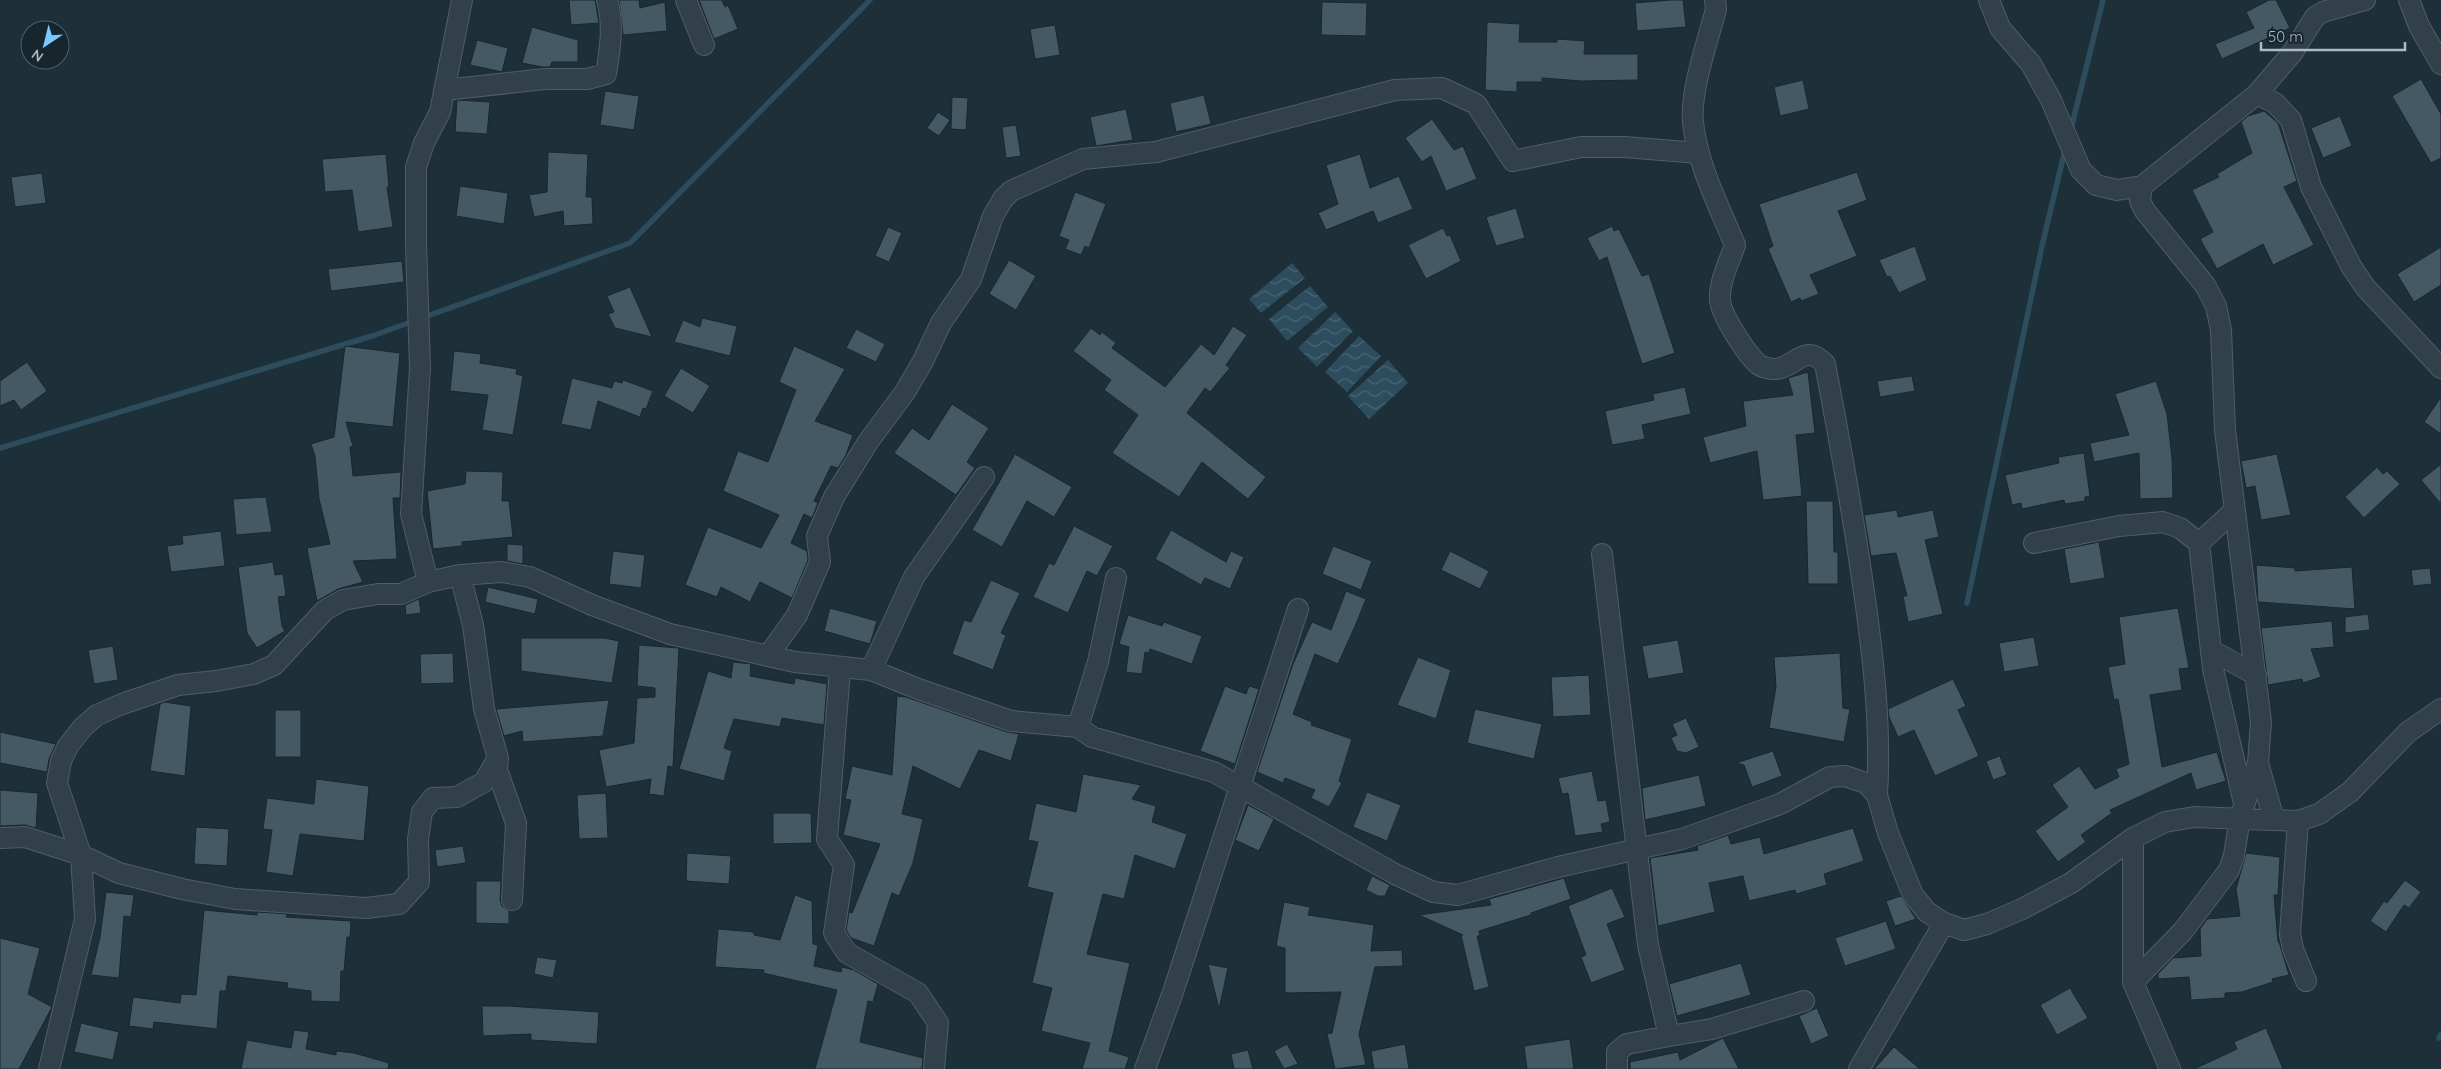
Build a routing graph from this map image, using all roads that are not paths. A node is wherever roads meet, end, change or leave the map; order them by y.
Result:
1 (462, 0) edge
2 (607, 0) edge
3 (686, 0) edge
4 (1715, 0) edge
5 (1990, 0) edge
6 (2365, 0) edge
7 (2408, 0) edge
8 (704, 45) dead end
9 (2441, 64) edge
10 (444, 90) junction
11 (2257, 94) junction
12 (1699, 153) junction
13 (2142, 186) junction
14 (2441, 368) edge
15 (984, 478) dead end
16 (2235, 510) junction
17 (2034, 543) dead end
18 (2199, 543) junction
19 (1602, 554) dead end
20 (460, 575) junction
21 (1116, 578) dead end
22 (428, 582) junction
23 (1298, 609) dead end
24 (2211, 650) junction
25 (768, 656) junction
26 (840, 669) junction
27 (871, 670) junction
28 (2256, 675) junction
29 (2441, 709) edge
30 (1078, 727) junction
31 (498, 758) junction
32 (2258, 763) junction
33 (1239, 785) junction
34 (1877, 795) junction
35 (2242, 811) junction
36 (2274, 820) junction
37 (2298, 821) junction
38 (0, 838) edge
39 (2133, 838) junction
40 (1638, 848) junction
41 (80, 855) junction
42 (512, 900) dead end
43 (1944, 923) junction
44 (2306, 981) dead end
45 (2133, 982) junction
46 (1804, 1001) dead end
47 (1669, 1036) junction
48 (49, 1069) edge
49 (934, 1069) edge
50 (1145, 1069) edge
51 (1617, 1069) edge
52 (1860, 1069) edge
53 (2170, 1069) edge

1 - 10 street
2 - 10 street
3 - 8 street
4 - 12 street
5 - 13 street
6 - 11 street
7 - 9 street
10 - 22 street
11 - 13 street
11 - 14 street
12 - 25 street
12 - 34 street
13 - 16 street
15 - 27 street
16 - 18 street
16 - 28 street
17 - 18 street
18 - 24 street
19 - 40 street
20 - 22 street
20 - 25 street
20 - 31 street
21 - 30 street
22 - 41 street
23 - 33 street
24 - 28 street
24 - 35 street
25 - 26 street
26 - 27 street
26 - 49 street
27 - 30 street
28 - 32 street
29 - 37 street
30 - 33 street
31 - 41 street
31 - 42 street
32 - 35 street
32 - 36 street
33 - 40 street
33 - 50 street
34 - 40 street
34 - 43 street
35 - 36 street
35 - 39 street
35 - 45 street
36 - 37 street
37 - 44 street
38 - 41 street
39 - 43 street
39 - 45 street
40 - 47 street
41 - 48 street
43 - 52 street
45 - 53 street
46 - 47 street
47 - 51 street

